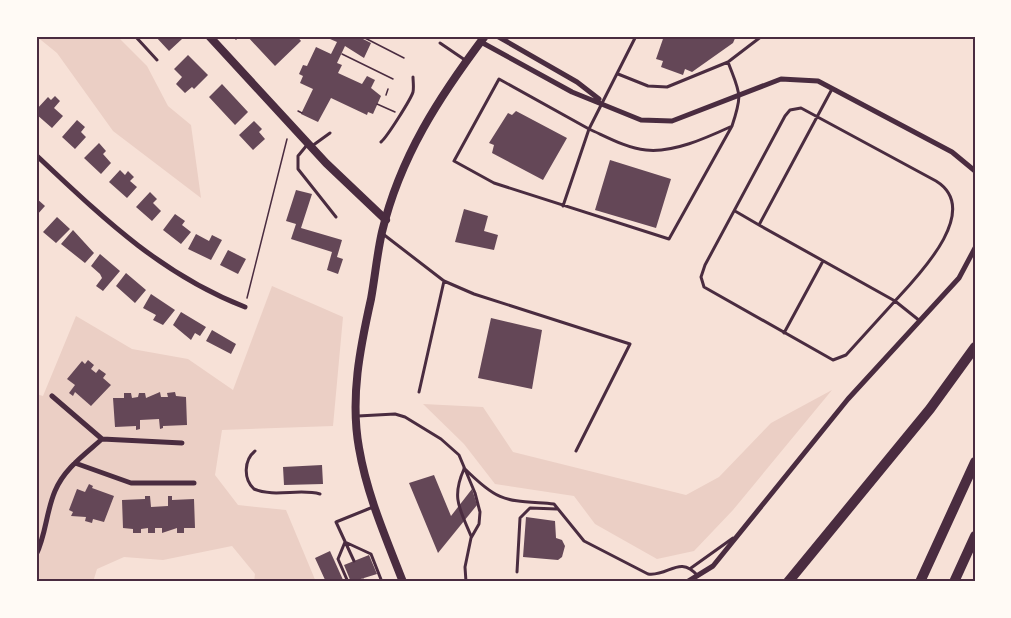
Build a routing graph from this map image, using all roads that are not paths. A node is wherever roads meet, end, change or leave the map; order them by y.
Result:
1 (135, 36) edge
2 (209, 36) edge
3 (497, 36) edge
4 (636, 36) edge
5 (762, 36) edge
6 (483, 39) edge
7 (440, 43) dead end
8 (157, 60) dead end
9 (467, 61) junction
10 (728, 62) junction
11 (618, 74) junction
12 (413, 77) dead end
13 (832, 88) junction
14 (741, 95) junction
15 (602, 102) junction
16 (817, 117) junction
17 (732, 126) junction
18 (589, 129) junction
19 (330, 133) dead end
20 (381, 142) dead end
21 (310, 145) junction
22 (36, 155) edge
23 (975, 171) edge
24 (563, 206) junction
25 (734, 210) junction
26 (336, 217) dead end
27 (386, 220) junction
28 (759, 225) junction
29 (382, 232) junction
30 (975, 248) edge
31 (823, 261) junction
32 (444, 281) junction
33 (895, 301) junction
34 (245, 307) road end
35 (920, 321) junction
36 (784, 333) junction
37 (975, 347) edge
38 (419, 392) dead end
39 (52, 396) dead end
40 (356, 416) junction
41 (102, 440) junction
42 (182, 443) dead end
43 (255, 451) dead end
44 (576, 451) dead end
45 (975, 462) edge
46 (75, 463) junction
47 (464, 468) junction
48 (194, 483) dead end
49 (320, 494) dead end
50 (374, 507) junction
51 (558, 509) junction
52 (739, 533) junction
53 (975, 536) edge
54 (471, 538) junction
55 (345, 542) junction
56 (36, 555) edge
57 (354, 561) dead end
58 (691, 568) junction
59 (517, 572) dead end
60 (698, 576) junction
61 (348, 582) edge
62 (382, 582) edge
63 (403, 582) edge
64 (466, 582) edge
65 (687, 582) edge
66 (788, 582) edge
67 (920, 582) edge
68 (954, 582) edge

1 - 8 lane
2 - 21 main road
3 - 15 street
4 - 11 lane
5 - 10 lane
6 - 9 main road
6 - 15 street
7 - 9 lane
9 - 27 main road
10 - 11 lane
10 - 14 lane
11 - 15 lane
12 - 20 lane
13 - 14 street
13 - 16 lane
13 - 23 street
14 - 15 street
14 - 17 lane
15 - 18 lane
16 - 25 lane
16 - 28 lane
16 - 33 lane
17 - 18 lane
17 - 24 lane
18 - 24 lane
18 - 24 lane
19 - 21 lane
21 - 26 lane
21 - 27 main road
22 - 34 street
25 - 28 lane
25 - 36 lane
27 - 29 main road
28 - 31 lane
29 - 32 lane
29 - 40 main road
30 - 35 street
31 - 33 lane
31 - 36 lane
32 - 38 lane
32 - 44 lane
33 - 35 lane
33 - 36 lane
35 - 52 street
37 - 66 highway
39 - 41 street
40 - 47 lane
40 - 50 main road
41 - 42 street
41 - 46 street
43 - 49 lane
45 - 67 highway
46 - 48 street
46 - 56 street
47 - 51 lane
47 - 54 lane
47 - 54 lane
50 - 55 lane
50 - 63 main road
51 - 58 lane
51 - 59 lane
52 - 58 lane
52 - 60 street
53 - 68 highway
54 - 64 lane
55 - 57 lane
55 - 61 lane
55 - 62 lane
58 - 60 lane
60 - 65 street

